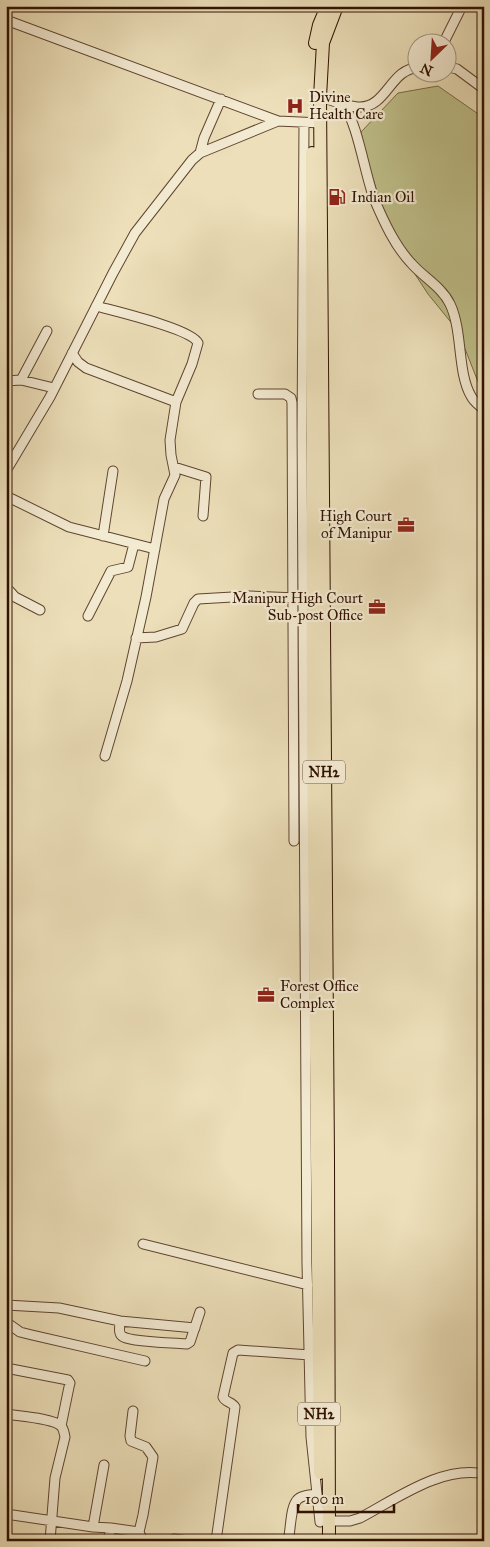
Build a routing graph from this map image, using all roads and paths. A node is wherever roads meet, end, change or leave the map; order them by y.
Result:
1 (327, 6) edge
2 (337, 6) edge
3 (462, 6) edge
4 (6, 20) edge
5 (449, 32) edge
6 (408, 70) edge
7 (458, 70) edge
8 (484, 89) edge
9 (320, 97) junction
10 (221, 99) junction
11 (339, 103) junction
12 (278, 121) junction
13 (312, 123) junction
14 (200, 153) junction
15 (96, 306) junction
16 (47, 331) dead end
17 (72, 353) junction
18 (21, 380) junction
19 (6, 381) edge
20 (54, 388) junction
21 (258, 394) dead end
22 (176, 402) junction
23 (484, 410) edge
24 (174, 467) junction
25 (6, 471) edge
26 (113, 471) dead end
27 (6, 496) edge
28 (202, 516) dead end
29 (103, 536) junction
30 (134, 544) junction
31 (155, 549) junction
32 (6, 587) edge
33 (293, 597) junction
34 (304, 598) junction
35 (40, 610) dead end
36 (88, 616) dead end
37 (136, 638) junction
38 (105, 756) dead end
39 (294, 841) dead end
40 (143, 1244) dead end
41 (308, 1285) junction
42 (6, 1305) edge
43 (200, 1312) dead end
44 (120, 1321) junction
45 (6, 1322) edge
46 (195, 1328) junction
47 (310, 1355) junction
48 (145, 1361) dead end
49 (6, 1368) edge
50 (133, 1411) dead end
51 (6, 1414) edge
52 (61, 1426) junction
53 (104, 1465) dead end
54 (484, 1474) edge
55 (317, 1494) junction
56 (6, 1514) edge
57 (53, 1520) junction
58 (325, 1522) junction
59 (93, 1527) junction
60 (111, 1528) junction
61 (138, 1532) junction
62 (50, 1541) edge
63 (108, 1541) edge
64 (150, 1541) edge
65 (171, 1541) edge
66 (189, 1541) edge
67 (216, 1541) edge
68 (288, 1541) edge
69 (320, 1541) edge
70 (329, 1541) edge

1 - 13 highway, NH2
2 - 9 highway, NH2
3 - 5 street
4 - 10 street
6 - 11 street
7 - 8 street
9 - 11 street
9 - 13 highway, NH2
10 - 12 street
10 - 14 street
11 - 23 street
12 - 13 street
12 - 14 street
13 - 34 street
13 - 58 highway, NH2
14 - 15 street
15 - 17 street
15 - 22 street
16 - 18 street
17 - 20 street
17 - 22 street
18 - 19 street
18 - 20 street
20 - 25 street
21 - 33 street
22 - 24 street
24 - 28 street
24 - 31 street
26 - 29 street
27 - 29 street
29 - 30 street
30 - 31 street
30 - 36 street
31 - 37 street
32 - 35 street
33 - 34 street
33 - 37 street
33 - 39 street
34 - 41 street
37 - 38 street
40 - 41 street
41 - 47 street
42 - 44 street
43 - 46 street
44 - 46 street
44 - 46 street
45 - 48 street
47 - 55 street
47 - 67 street
49 - 52 street
50 - 61 street
51 - 52 street
52 - 57 street
53 - 59 street
54 - 58 street
55 - 58 street
55 - 68 street
56 - 57 street
57 - 59 street
57 - 62 street
58 - 69 highway, NH2
58 - 70 highway, NH2
59 - 60 street
60 - 61 street
60 - 63 street
61 - 64 street
65 - 66 street

